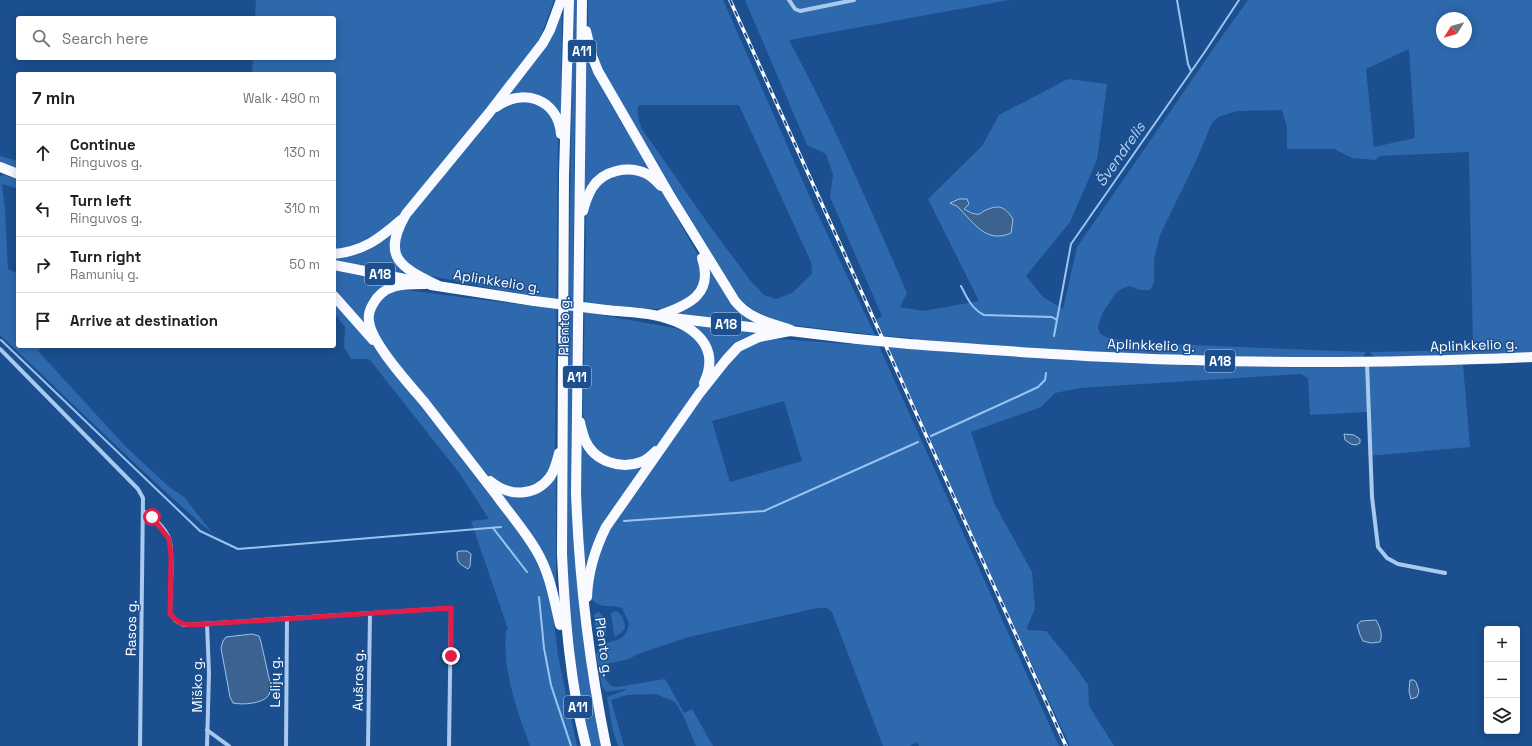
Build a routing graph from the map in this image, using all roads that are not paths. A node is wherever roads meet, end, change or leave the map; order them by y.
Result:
1 (561, 0) edge
2 (568, 0) edge
3 (583, 0) edge
4 (789, 0) edge
5 (854, 0) edge
6 (488, 113) junction
7 (0, 167) edge
8 (16, 173) edge
9 (564, 175) junction
10 (669, 194) junction
11 (406, 214) junction
12 (579, 226) junction
13 (697, 240) junction
14 (336, 254) edge
15 (336, 265) edge
16 (426, 284) junction
17 (437, 286) junction
18 (336, 298) edge
19 (660, 316) junction
20 (792, 331) junction
21 (0, 349) edge
22 (386, 355) junction
23 (1532, 357) edge
24 (1366, 362) junction
25 (699, 394) junction
26 (577, 412) junction
27 (562, 442) junction
28 (665, 443) junction
29 (463, 451) junction
30 (143, 511) junction
31 (1444, 574) dead end
32 (370, 614) junction
33 (287, 618) junction
34 (207, 624) junction
35 (590, 652) junction
36 (570, 668) junction
37 (207, 730) junction
38 (140, 746) edge
39 (207, 746) edge
40 (229, 746) edge
41 (286, 746) edge
42 (368, 746) edge
43 (449, 746) edge
44 (586, 746) edge
45 (606, 746) edge

1 - 6 highway
2 - 9 highway, Plento g. / A11
3 - 10 highway
3 - 12 highway, Plento g. / A11
4 - 5 street
6 - 9 highway
6 - 11 highway
7 - 8 highway
9 - 27 highway, Plento g. / A11
10 - 12 highway
10 - 13 highway
11 - 14 highway
11 - 17 highway
12 - 26 highway, Plento g. / A11
13 - 19 highway
13 - 20 highway
15 - 16 highway, Aplinkkelio g. / A18
16 - 17 highway, Aplinkkelio g. / A18
16 - 22 highway
17 - 19 highway, Aplinkkelio g. / A18, bridge
18 - 22 highway
19 - 20 highway, Aplinkkelio g. / A18
19 - 25 highway
20 - 24 highway, Aplinkkelio g. / A18, bridge
20 - 25 highway
21 - 30 street, Rasos g.
22 - 29 highway
23 - 24 highway, Aplinkkelio g. / A18
24 - 31 street
25 - 28 highway
26 - 28 highway
26 - 35 highway, Plento g. / A11
27 - 29 highway
27 - 36 highway, Plento g. / A11
28 - 35 highway
29 - 36 highway
30 - 34 street
30 - 38 street, Rasos g.
32 - 33 street
32 - 42 street, Aušros g.
32 - 43 street
33 - 34 street
33 - 41 street, Lelijų g.
34 - 37 street, Miško g.
35 - 45 highway, Plento g. / A11
36 - 44 highway, Plento g. / A11
37 - 39 street, Miško g.
37 - 40 street

